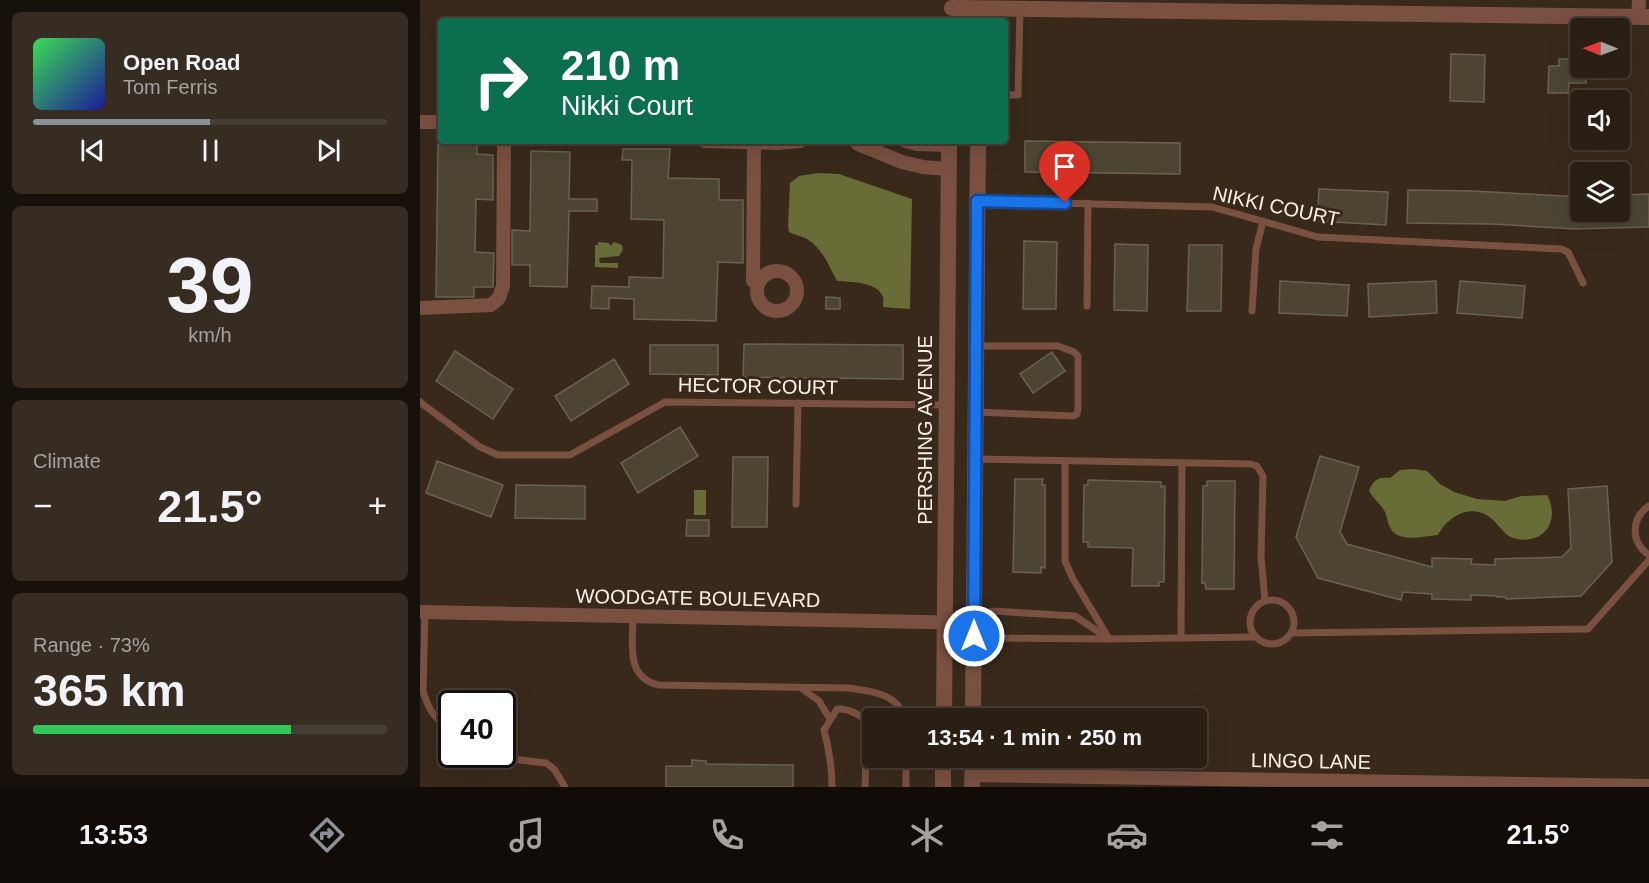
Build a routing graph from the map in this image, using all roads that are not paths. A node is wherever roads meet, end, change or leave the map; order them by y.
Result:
1 (1020, 8) junction
2 (952, 10) edge
3 (979, 10) edge
4 (1642, 11) edge
5 (1008, 95) edge
6 (420, 122) edge
7 (438, 122) edge
8 (504, 144) edge
9 (754, 144) edge
10 (858, 144) edge
11 (897, 144) edge
12 (949, 144) edge
13 (978, 144) edge
14 (892, 159) junction
15 (948, 169) junction
16 (977, 201) junction
17 (1088, 203) junction
18 (1263, 221) junction
19 (760, 281) dead end
20 (1583, 283) dead end
21 (1087, 306) dead end
22 (420, 308) edge
23 (1251, 311) dead end
24 (976, 346) junction
25 (420, 402) edge
26 (798, 403) junction
27 (946, 405) junction
28 (976, 412) junction
29 (975, 459) junction
30 (1065, 460) junction
31 (1182, 463) junction
32 (796, 504) dead end
33 (1649, 506) edge
34 (1649, 555) edge
35 (1649, 560) edge
36 (1266, 601) junction
37 (423, 613) edge
38 (633, 616) junction
39 (944, 623) junction
40 (974, 623) junction
41 (1291, 633) junction
42 (1181, 637) junction
43 (1255, 637) junction
44 (1109, 639) junction
45 (801, 688) junction
46 (901, 708) edge
47 (944, 708) edge
48 (973, 708) edge
49 (438, 719) edge
50 (830, 719) junction
51 (516, 760) edge
52 (906, 768) edge
53 (943, 768) edge
54 (972, 781) edge
55 (1649, 786) edge
56 (565, 787) edge
57 (832, 787) edge
58 (865, 787) edge
59 (906, 787) edge
60 (943, 787) edge

1 - 3 street
1 - 4 street
1 - 5 lane
2 - 3 street
6 - 7 street
8 - 22 street
9 - 19 street
10 - 14 street
11 - 14 street
12 - 15 street, PERSHING AVENUE
13 - 16 street
14 - 15 street
15 - 27 street, PERSHING AVENUE
16 - 17 lane, NIKKI COURT
16 - 24 street
17 - 18 lane, NIKKI COURT
17 - 21 lane
18 - 20 lane, NIKKI COURT
18 - 23 lane
24 - 28 street
24 - 28 lane
25 - 26 lane, HECTOR COURT
26 - 27 lane, HECTOR COURT
26 - 32 lane
27 - 39 street, PERSHING AVENUE
28 - 29 street
29 - 30 lane
29 - 40 street
30 - 31 lane
30 - 44 lane
31 - 36 lane
31 - 42 lane
33 - 34 lane
35 - 41 lane
36 - 41 lane
36 - 43 lane
37 - 38 street, WOODGATE BOULEVARD
37 - 49 lane
38 - 39 street, WOODGATE BOULEVARD
38 - 45 lane
39 - 40 street, WOODGATE BOULEVARD
39 - 47 street, PERSHING AVENUE
40 - 44 lane
40 - 44 lane
40 - 48 street
41 - 43 lane
42 - 43 lane
42 - 44 lane
45 - 46 lane
45 - 50 lane
50 - 57 lane
50 - 58 lane
51 - 56 lane
52 - 59 lane
53 - 60 street
54 - 55 street, LINGO LANE

